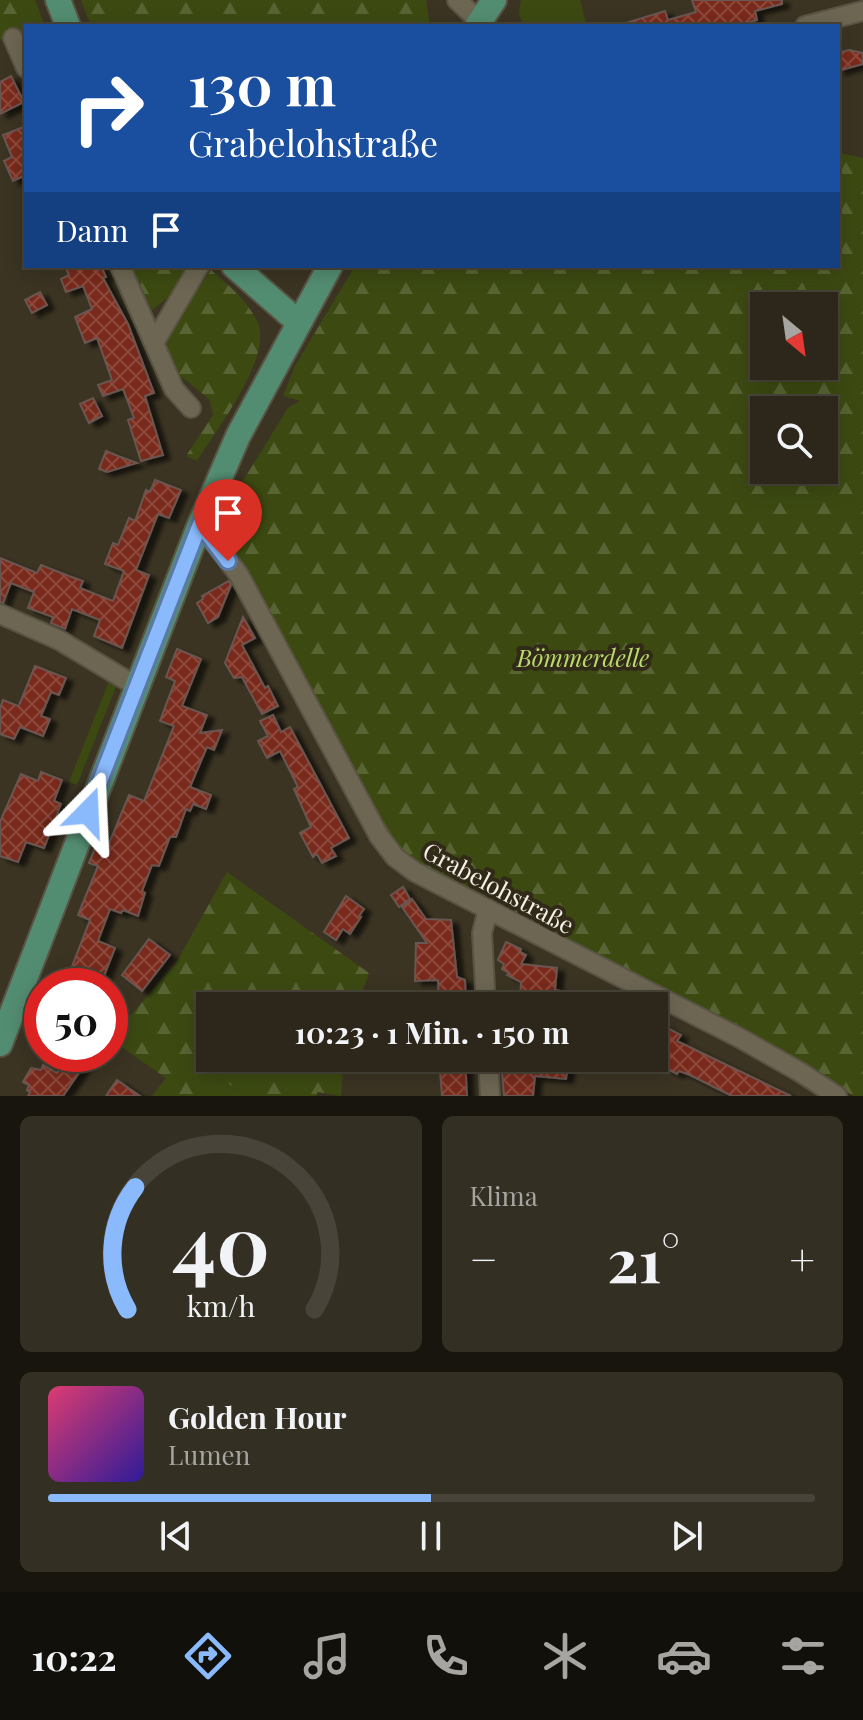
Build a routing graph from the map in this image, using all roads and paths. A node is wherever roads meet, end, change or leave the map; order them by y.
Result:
1 (58, 0) edge
2 (457, 0) edge
3 (494, 0) edge
4 (863, 11) edge
5 (67, 24) edge
6 (479, 24) edge
7 (481, 24) edge
8 (813, 24) edge
9 (13, 38) dead end
10 (24, 63) edge
11 (121, 268) edge
12 (198, 268) edge
13 (236, 268) edge
14 (329, 268) edge
15 (298, 322) junction
16 (154, 343) junction
17 (191, 408) dead end
18 (200, 524) junction
19 (0, 614) edge
20 (136, 686) junction
21 (488, 909) junction
22 (485, 992) edge
23 (0, 1044) edge
24 (489, 1072) edge
25 (490, 1096) edge
26 (837, 1096) edge

1 - 5 main road
2 - 6 street
3 - 7 main road
4 - 8 street
9 - 10 street
11 - 16 street
12 - 16 street
13 - 15 main road
14 - 15 main road
15 - 18 main road
16 - 17 street
18 - 20 main road
18 - 21 street, Grabelohstraße
19 - 20 street
20 - 23 main road
21 - 22 street
21 - 26 street, Grabelohstraße
24 - 25 street

